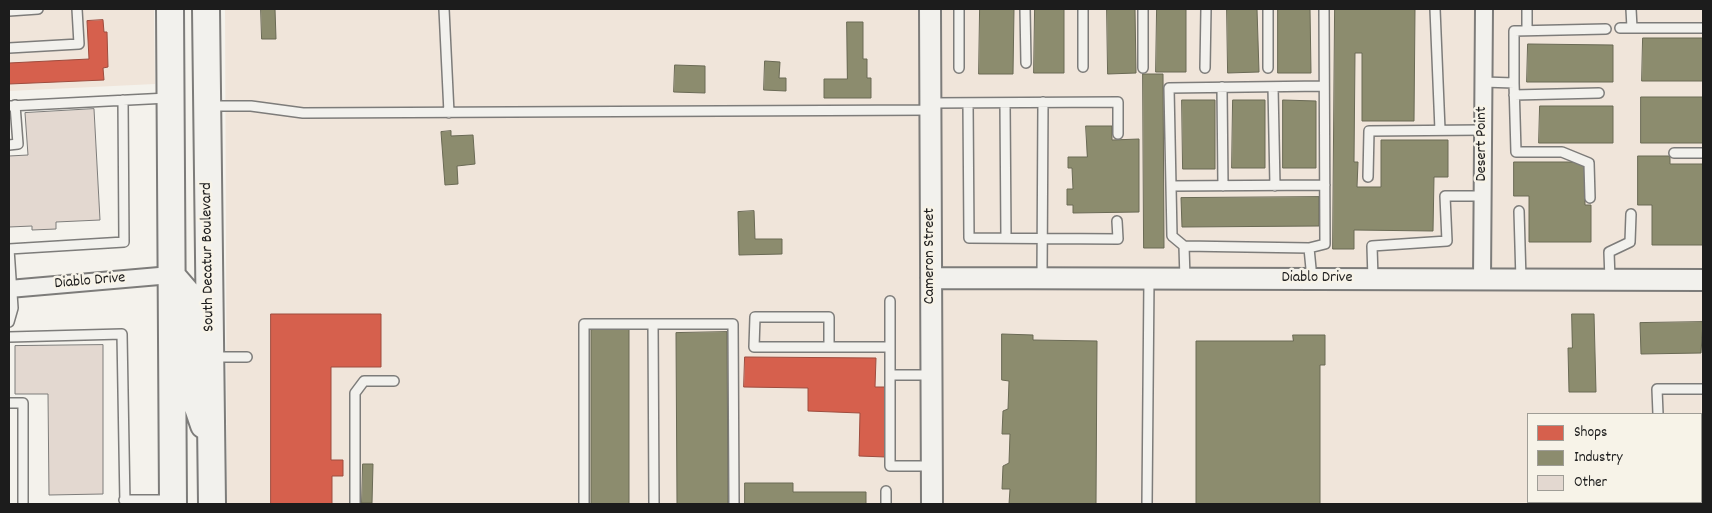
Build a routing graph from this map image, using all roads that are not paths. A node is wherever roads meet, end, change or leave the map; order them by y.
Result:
1 (38, 9) edge
2 (77, 9) edge
3 (170, 9) edge
4 (206, 9) edge
5 (444, 9) edge
6 (930, 9) edge
7 (959, 9) edge
8 (1026, 9) edge
9 (1083, 9) edge
10 (1143, 9) edge
11 (1206, 9) edge
12 (1268, 9) edge
13 (1324, 9) edge
14 (1435, 9) edge
15 (1484, 9) edge
16 (1527, 9) edge
17 (1631, 9) edge
18 (9, 10) edge
19 (1620, 28) dead end
20 (1632, 28) junction
21 (1703, 28) edge
22 (1606, 29) dead end
23 (1527, 30) junction
24 (9, 48) edge
25 (1026, 63) dead end
26 (959, 68) dead end
27 (1083, 68) dead end
28 (1143, 68) dead end
29 (1205, 68) dead end
30 (1268, 68) dead end
31 (1483, 82) junction
32 (1514, 83) junction
33 (1274, 86) junction
34 (1324, 86) junction
35 (1222, 87) junction
36 (1599, 93) dead end
37 (1514, 95) junction
38 (171, 98) junction
39 (123, 100) junction
40 (1043, 102) junction
41 (968, 103) junction
42 (1005, 103) junction
43 (12, 106) edge
44 (207, 106) junction
45 (931, 107) junction
46 (450, 113) junction
47 (1440, 130) junction
48 (1483, 130) junction
49 (1118, 134) dead end
50 (9, 145) edge
51 (1703, 153) edge
52 (1674, 154) dead end
53 (1368, 177) dead end
54 (1324, 185) junction
55 (1171, 186) junction
56 (1223, 186) junction
57 (1275, 186) junction
58 (1483, 196) junction
59 (1590, 198) dead end
60 (1519, 211) dead end
61 (1631, 214) dead end
62 (1118, 221) dead end
63 (1006, 238) junction
64 (1042, 238) junction
65 (1184, 246) junction
66 (1309, 248) junction
67 (9, 249) edge
68 (171, 275) junction
69 (931, 278) junction
70 (1042, 278) junction
71 (1149, 279) junction
72 (1185, 279) junction
73 (1312, 279) junction
74 (1373, 280) junction
75 (1482, 280) junction
76 (1521, 280) junction
77 (1610, 280) junction
78 (1703, 280) edge
79 (10, 289) edge
80 (890, 301) dead end
81 (9, 322) edge
82 (653, 324) junction
83 (9, 337) edge
84 (829, 346) junction
85 (890, 347) junction
86 (247, 357) dead end
87 (210, 358) junction
88 (890, 375) junction
89 (931, 375) junction
90 (394, 381) dead end
91 (1703, 389) edge
92 (9, 403) edge
93 (1658, 413) edge
94 (211, 447) junction
95 (932, 466) junction
96 (886, 491) dead end
97 (124, 502) edge
98 (174, 503) edge
99 (23, 504) edge
100 (212, 504) edge
101 (355, 504) edge
102 (584, 504) edge
103 (654, 504) edge
104 (734, 504) edge
105 (886, 504) edge
106 (932, 504) edge
107 (1147, 504) edge

1 - 18 lane
2 - 24 lane
3 - 38 main road
4 - 44 main road, South Decatur Boulevard
5 - 46 lane
6 - 45 street, Cameron Street
7 - 26 lane
8 - 25 lane
9 - 27 lane
10 - 28 lane
11 - 29 lane
12 - 30 lane
13 - 34 lane
14 - 47 lane
15 - 31 street, Desert Point
16 - 23 lane
17 - 20 lane
19 - 20 lane
20 - 21 lane
22 - 23 lane
23 - 32 lane
31 - 32 lane
31 - 48 street, Desert Point
32 - 37 lane
33 - 34 lane
33 - 35 lane
33 - 57 lane
34 - 54 lane
35 - 55 lane
35 - 56 lane
36 - 37 lane
37 - 59 lane
38 - 39 lane
38 - 68 main road
39 - 43 lane
39 - 67 lane
40 - 42 lane
40 - 49 lane
40 - 64 lane
41 - 42 lane
41 - 45 lane
41 - 63 lane
42 - 63 lane
43 - 50 lane
44 - 46 lane
44 - 87 main road, South Decatur Boulevard
45 - 46 lane
45 - 69 street, Cameron Street
47 - 48 lane
47 - 53 lane
48 - 58 street, Desert Point
51 - 52 lane
54 - 57 lane
54 - 66 lane
55 - 56 lane
55 - 65 lane
56 - 57 lane
58 - 74 lane
58 - 75 street, Desert Point
60 - 76 lane
61 - 77 lane
62 - 64 lane
63 - 64 lane
64 - 70 lane
65 - 66 lane
65 - 72 lane
66 - 73 lane
67 - 79 lane
68 - 79 street, Diablo Drive
68 - 94 main road
68 - 98 main road
69 - 70 street, Diablo Drive
69 - 89 street, Cameron Street
70 - 71 street, Diablo Drive
71 - 72 street, Diablo Drive
71 - 107 lane
72 - 73 street, Diablo Drive
73 - 74 street, Diablo Drive
74 - 75 street, Diablo Drive
75 - 76 street, Diablo Drive
76 - 77 street, Diablo Drive
77 - 78 street, Diablo Drive
79 - 81 lane
80 - 85 lane
82 - 102 lane
82 - 103 lane
82 - 104 lane
83 - 97 lane
84 - 84 lane
84 - 85 lane
85 - 88 lane
86 - 87 lane
87 - 94 main road, South Decatur Boulevard
88 - 89 lane
88 - 95 lane
89 - 95 street, Cameron Street
90 - 101 lane
91 - 93 lane
92 - 99 lane
94 - 100 main road, South Decatur Boulevard
95 - 106 street, Cameron Street
96 - 105 lane
97 - 98 lane

